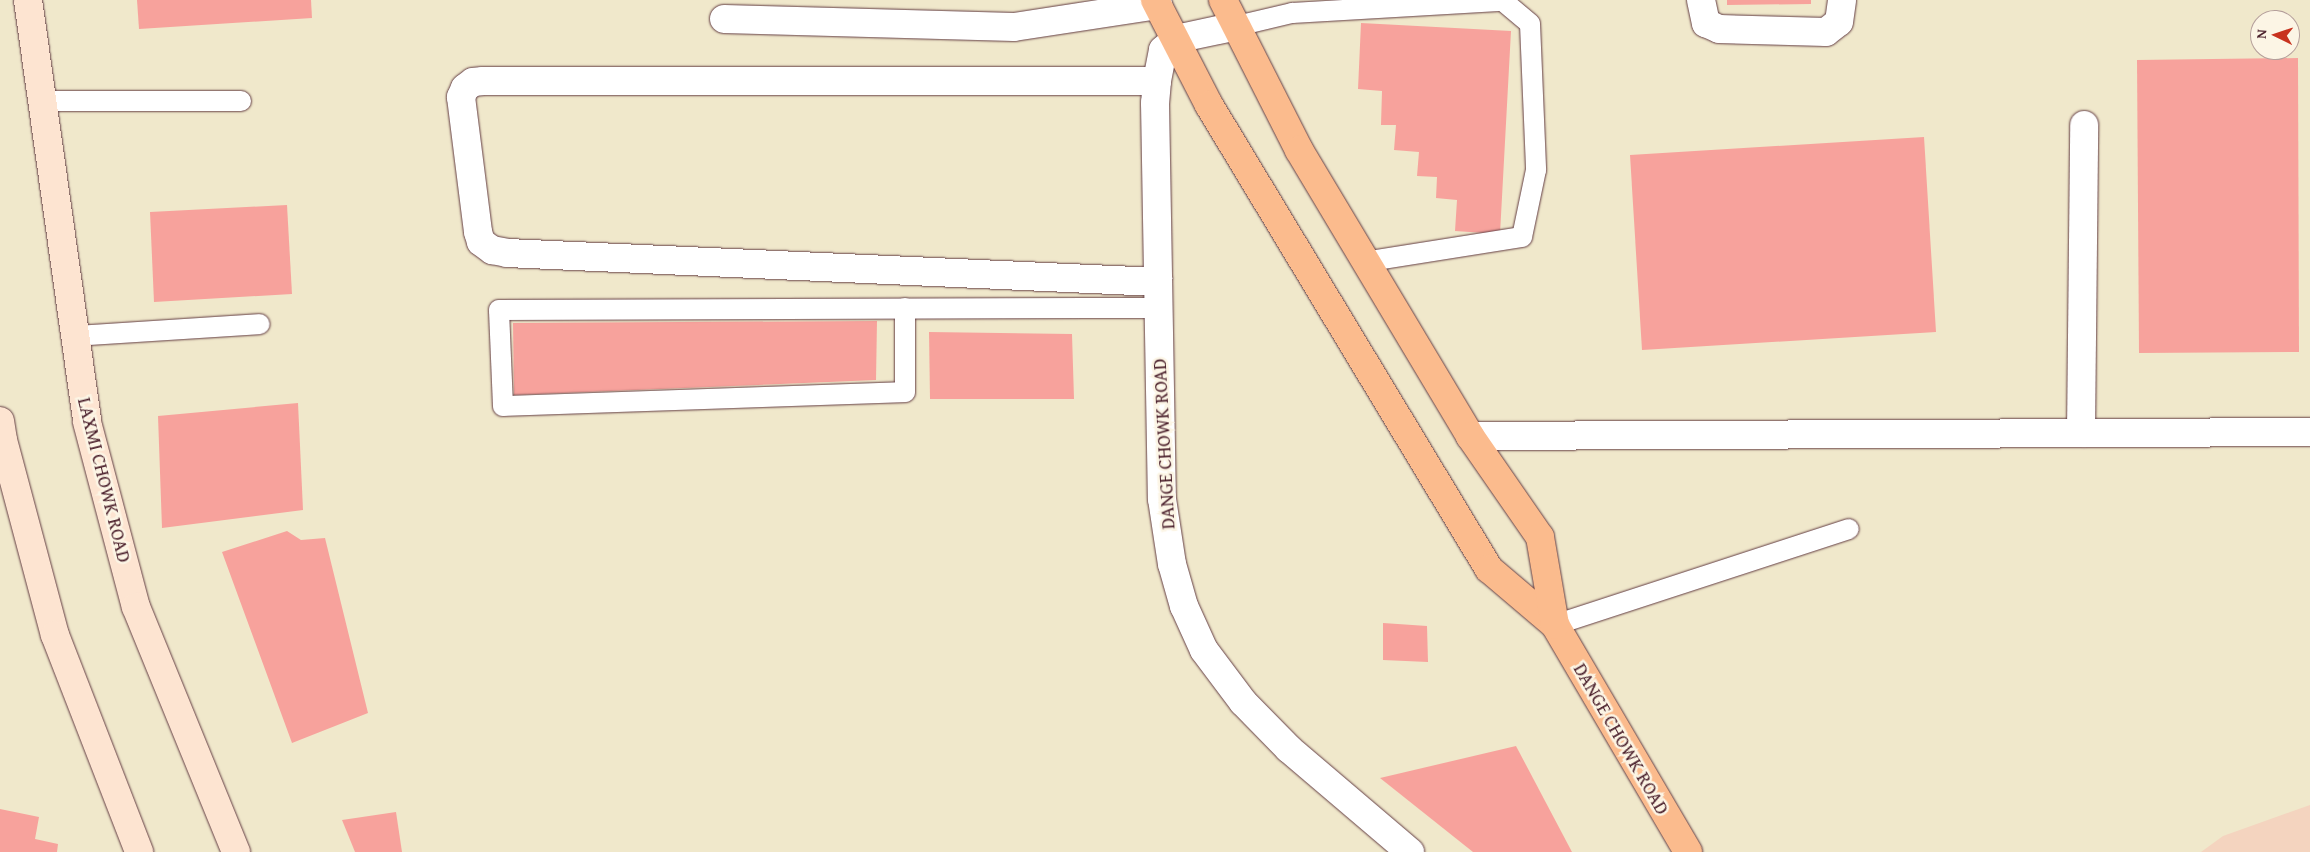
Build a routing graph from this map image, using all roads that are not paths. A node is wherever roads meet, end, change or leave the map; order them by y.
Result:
1 (28, 0) edge
2 (1223, 0) edge
3 (1700, 0) edge
4 (1842, 0) edge
5 (1157, 2) edge
6 (724, 19) dead end
7 (1237, 26) junction
8 (1176, 39) junction
9 (1157, 81) junction
10 (41, 101) junction
11 (241, 101) dead end
12 (2084, 125) dead end
13 (1365, 262) junction
14 (1158, 295) junction
15 (905, 308) junction
16 (260, 324) dead end
17 (75, 336) junction
18 (0, 421) edge
19 (2310, 432) edge
20 (2081, 433) junction
21 (1470, 436) junction
22 (1848, 529) dead end
23 (1554, 625) junction
24 (139, 852) edge
25 (236, 852) edge
26 (1410, 852) edge
27 (1688, 852) edge

1 - 10 main road, LAXMI CHOWK ROAD
2 - 7 main road, DANGE CHOWK ROAD
3 - 4 street
5 - 6 street
5 - 8 main road, DANGE CHOWK ROAD
7 - 8 street
7 - 13 main road, DANGE CHOWK ROAD
7 - 13 lane
8 - 9 street, DANGE CHOWK ROAD
8 - 23 main road, DANGE CHOWK ROAD
9 - 14 street, DANGE CHOWK ROAD
9 - 14 street
10 - 11 lane
10 - 17 main road, LAXMI CHOWK ROAD
12 - 20 street
13 - 21 main road, DANGE CHOWK ROAD
14 - 15 lane
14 - 26 street, DANGE CHOWK ROAD
15 - 15 lane
16 - 17 lane
17 - 25 main road, LAXMI CHOWK ROAD
18 - 24 main road
19 - 20 street
20 - 21 street
21 - 23 main road, DANGE CHOWK ROAD
22 - 23 lane
23 - 27 main road, DANGE CHOWK ROAD

